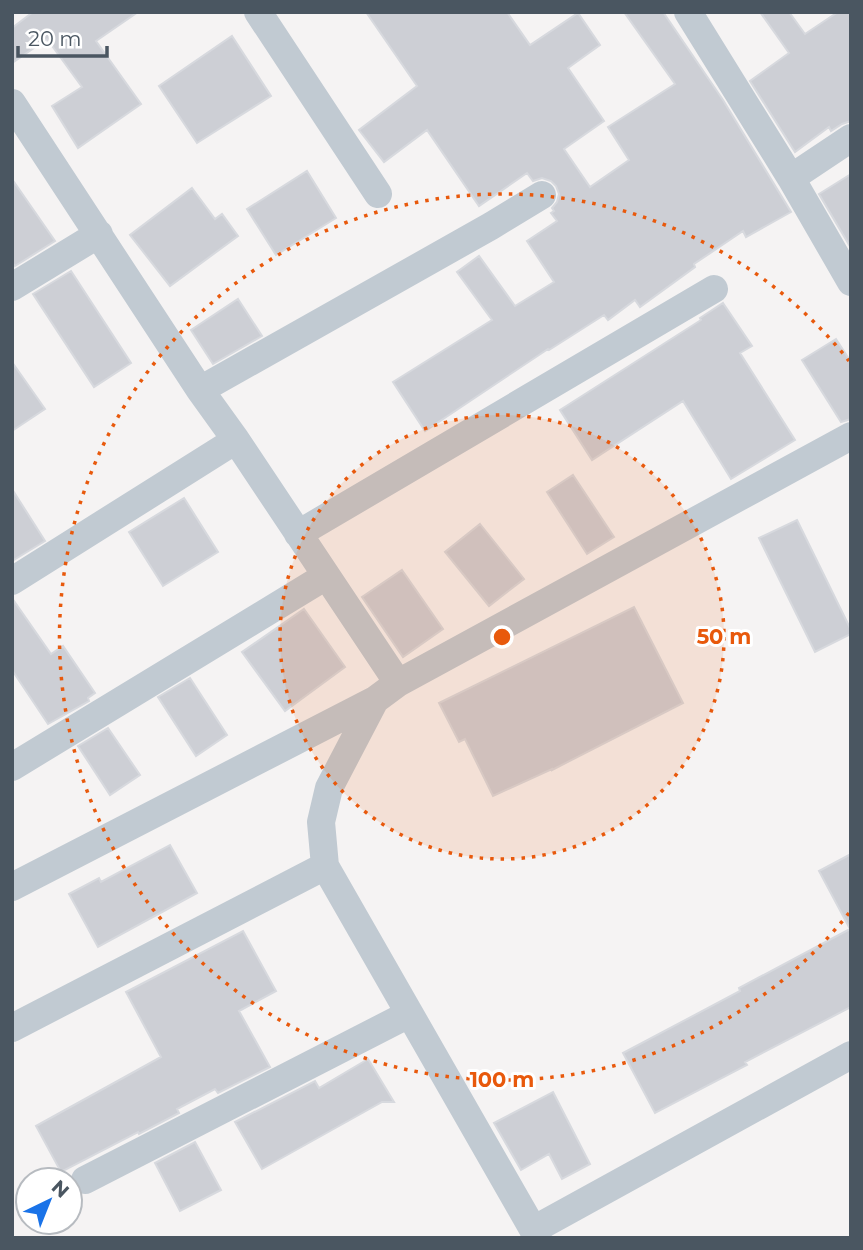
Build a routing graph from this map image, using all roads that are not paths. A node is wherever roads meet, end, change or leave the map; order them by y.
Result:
1 (258, 12) edge
2 (688, 12) edge
3 (12, 103) edge
4 (851, 138) edge
5 (791, 178) junction
6 (378, 194) dead end
7 (542, 195) dead end
8 (99, 234) junction
9 (851, 282) edge
10 (12, 287) edge
11 (714, 289) dead end
12 (201, 390) junction
13 (851, 436) edge
14 (236, 440) junction
15 (298, 534) junction
16 (326, 576) junction
17 (12, 581) edge
18 (398, 683) junction
19 (375, 700) junction
20 (12, 767) edge
21 (326, 866) junction
22 (12, 887) edge
23 (409, 1014) junction
24 (12, 1028) edge
25 (851, 1055) edge
26 (85, 1180) dead end
27 (536, 1234) edge

1 - 6 street
2 - 5 street
3 - 8 street
4 - 5 street
5 - 9 street
7 - 12 street
8 - 10 street
8 - 12 street
11 - 15 street
12 - 14 street
13 - 18 street
14 - 15 street
14 - 17 street
15 - 16 street
16 - 18 street
16 - 20 street
18 - 19 street
19 - 21 street
19 - 22 street
21 - 23 street
21 - 24 street
23 - 26 street
23 - 27 street
25 - 27 street

